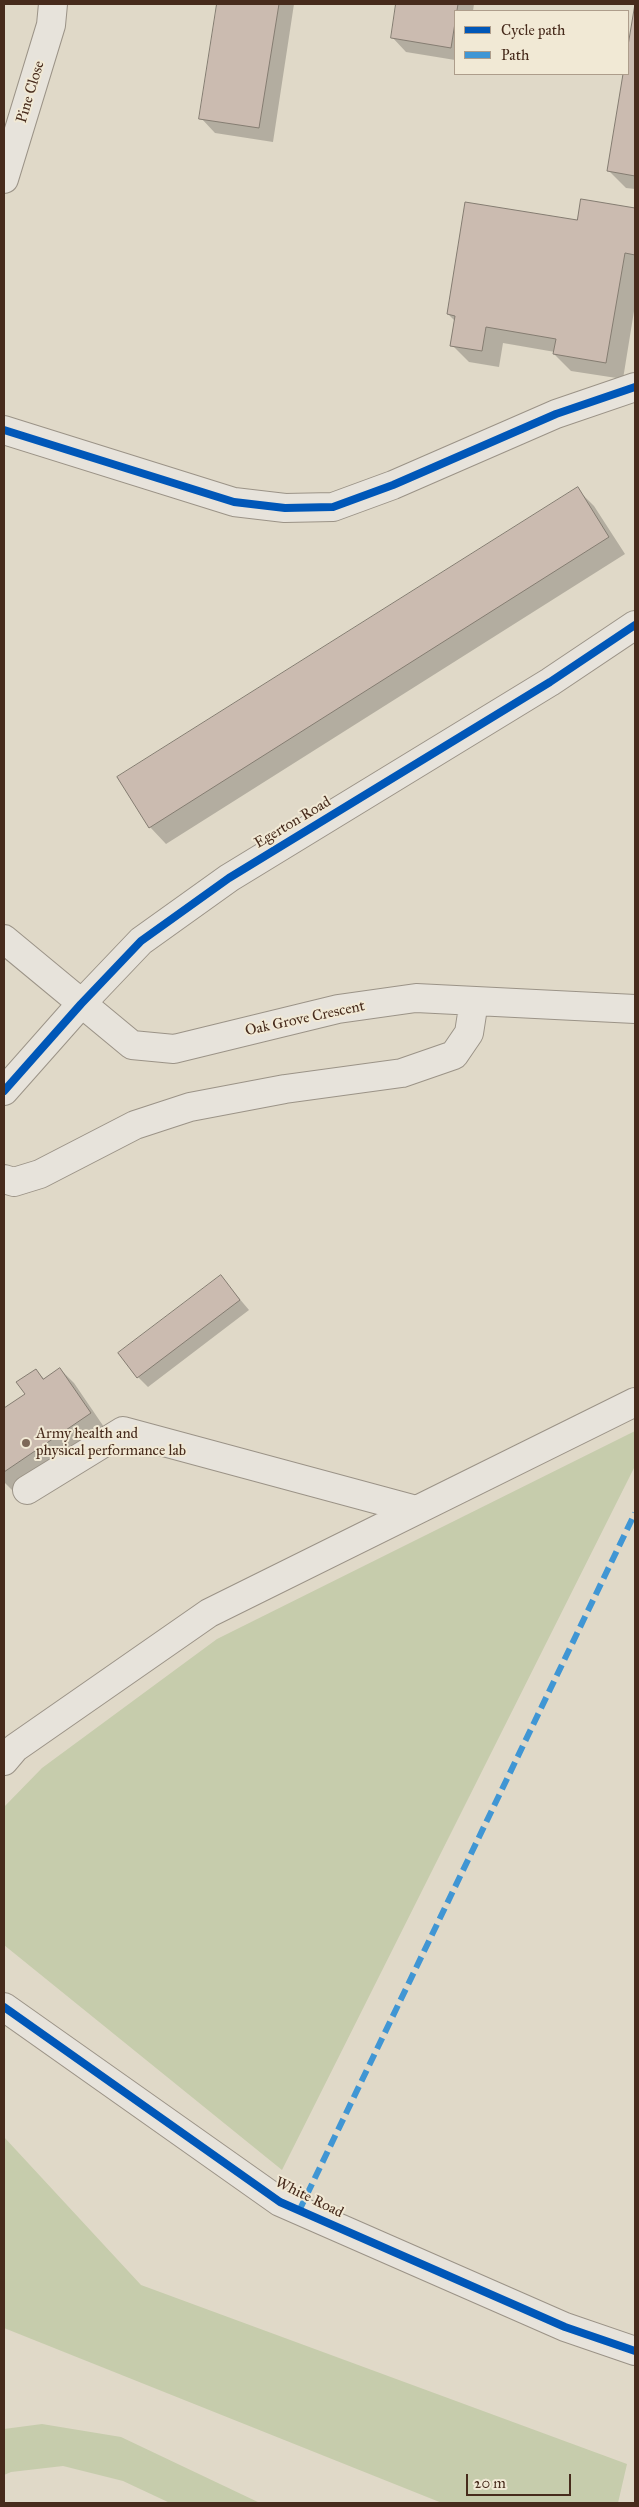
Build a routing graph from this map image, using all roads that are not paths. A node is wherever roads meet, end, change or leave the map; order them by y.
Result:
1 (53, 4) edge
2 (4, 178) edge
3 (635, 386) edge
4 (4, 430) edge
5 (635, 625) edge
6 (4, 939) edge
7 (474, 1001) junction
8 (81, 1004) junction
9 (635, 1009) edge
10 (4, 1091) edge
11 (4, 1179) edge
12 (635, 1402) edge
13 (27, 1490) dead end
14 (416, 1510) junction
15 (4, 1761) edge
16 (4, 2007) edge
17 (635, 2351) edge

1 - 2 street, Pine Close
3 - 4 street
5 - 8 street, Egerton Road
6 - 8 street, Oak Grove Crescent
7 - 8 street, Oak Grove Crescent
7 - 9 street, Oak Grove Crescent
7 - 11 street
8 - 10 street, Egerton Road
12 - 14 street
13 - 14 street
14 - 15 street
16 - 17 street, White Road

